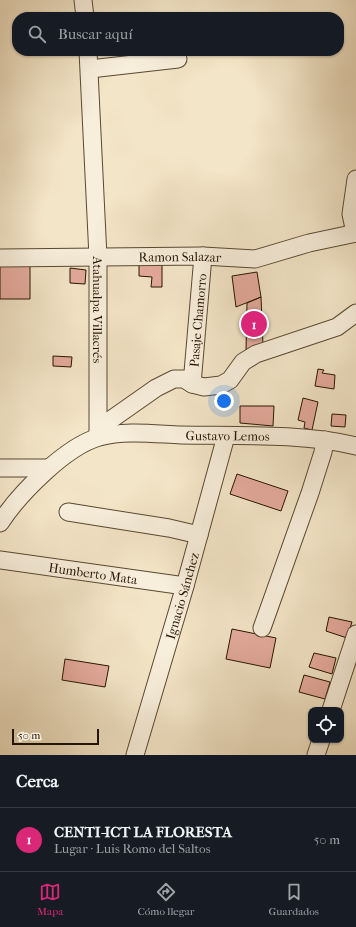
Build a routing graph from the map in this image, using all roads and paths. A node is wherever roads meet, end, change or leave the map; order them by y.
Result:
1 (83, 0) edge
2 (84, 12) edge
3 (89, 56) edge
4 (178, 59) dead end
5 (90, 69) junction
6 (356, 179) edge
7 (356, 233) edge
8 (203, 256) junction
9 (98, 257) junction
10 (0, 258) edge
11 (356, 313) edge
12 (192, 384) junction
13 (98, 433) junction
14 (226, 436) junction
15 (325, 440) junction
16 (356, 446) edge
17 (2, 468) edge
18 (49, 468) junction
19 (28, 490) junction
20 (68, 512) dead end
21 (0, 523) edge
22 (199, 535) junction
23 (0, 560) edge
24 (186, 586) junction
25 (262, 628) dead end
26 (356, 634) edge
27 (332, 707) edge
28 (320, 743) edge
29 (135, 755) edge
30 (316, 755) edge

1 - 2 street
3 - 5 street, Atahualpa Villacrés
4 - 5 street
5 - 9 street, Atahualpa Villacrés
6 - 7 street
7 - 8 street, Ramon Salazar
8 - 9 street, Ramon Salazar
8 - 12 street, Pasaje Chamorro
9 - 10 street, Ramon Salazar
9 - 13 street, Atahualpa Villacrés
11 - 12 street
12 - 13 street
13 - 14 street, Gustavo Lemos
13 - 18 street
14 - 15 street, Gustavo Lemos
14 - 22 street, Ignacio Sánchez
15 - 16 street, Gustavo Lemos
15 - 25 street
17 - 18 street
17 - 19 street
18 - 19 street
19 - 21 street
20 - 22 street
22 - 24 street, Ignacio Sánchez
23 - 24 street, Humberto Mata
24 - 29 street, Ignacio Sánchez
26 - 27 street
28 - 30 street

